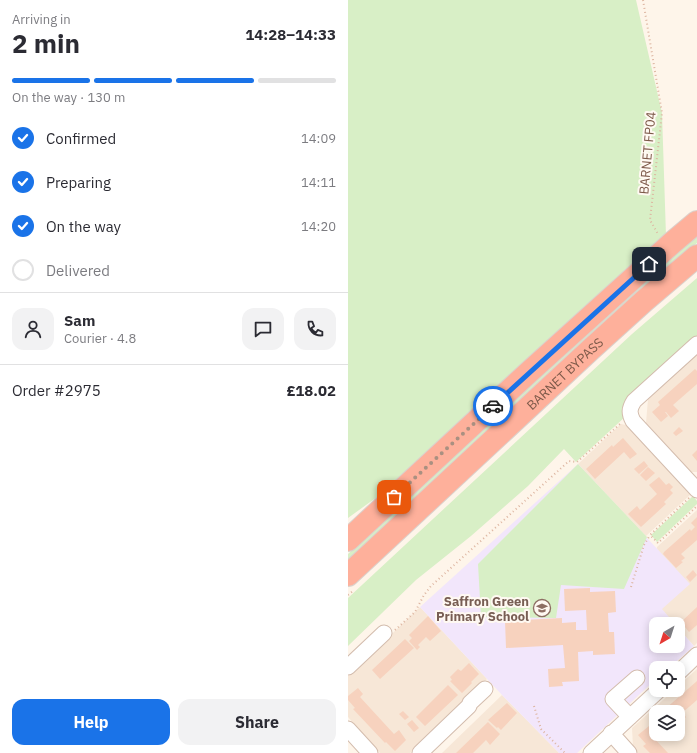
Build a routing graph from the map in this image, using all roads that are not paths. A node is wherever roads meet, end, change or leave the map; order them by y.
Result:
1 (697, 222) edge
2 (697, 256) edge
3 (697, 344) edge
4 (694, 492) edge
5 (348, 540) edge
6 (348, 575) edge
7 (384, 632) road end
8 (697, 655) edge
9 (685, 666) edge
10 (348, 667) edge
11 (636, 678) dead end
12 (485, 689) dead end
13 (651, 697) edge
14 (630, 716) junction
15 (348, 729) edge
16 (611, 734) junction
17 (370, 753) edge
18 (420, 753) edge
19 (591, 753) edge
20 (629, 753) edge

1 - 5 highway, BARNET BYPASS
2 - 6 highway, BARNET BYPASS
3 - 4 street
7 - 10 street
8 - 9 street
11 - 14 street
12 - 18 street
13 - 14 street
14 - 16 street
15 - 17 street
16 - 19 street
16 - 20 street

